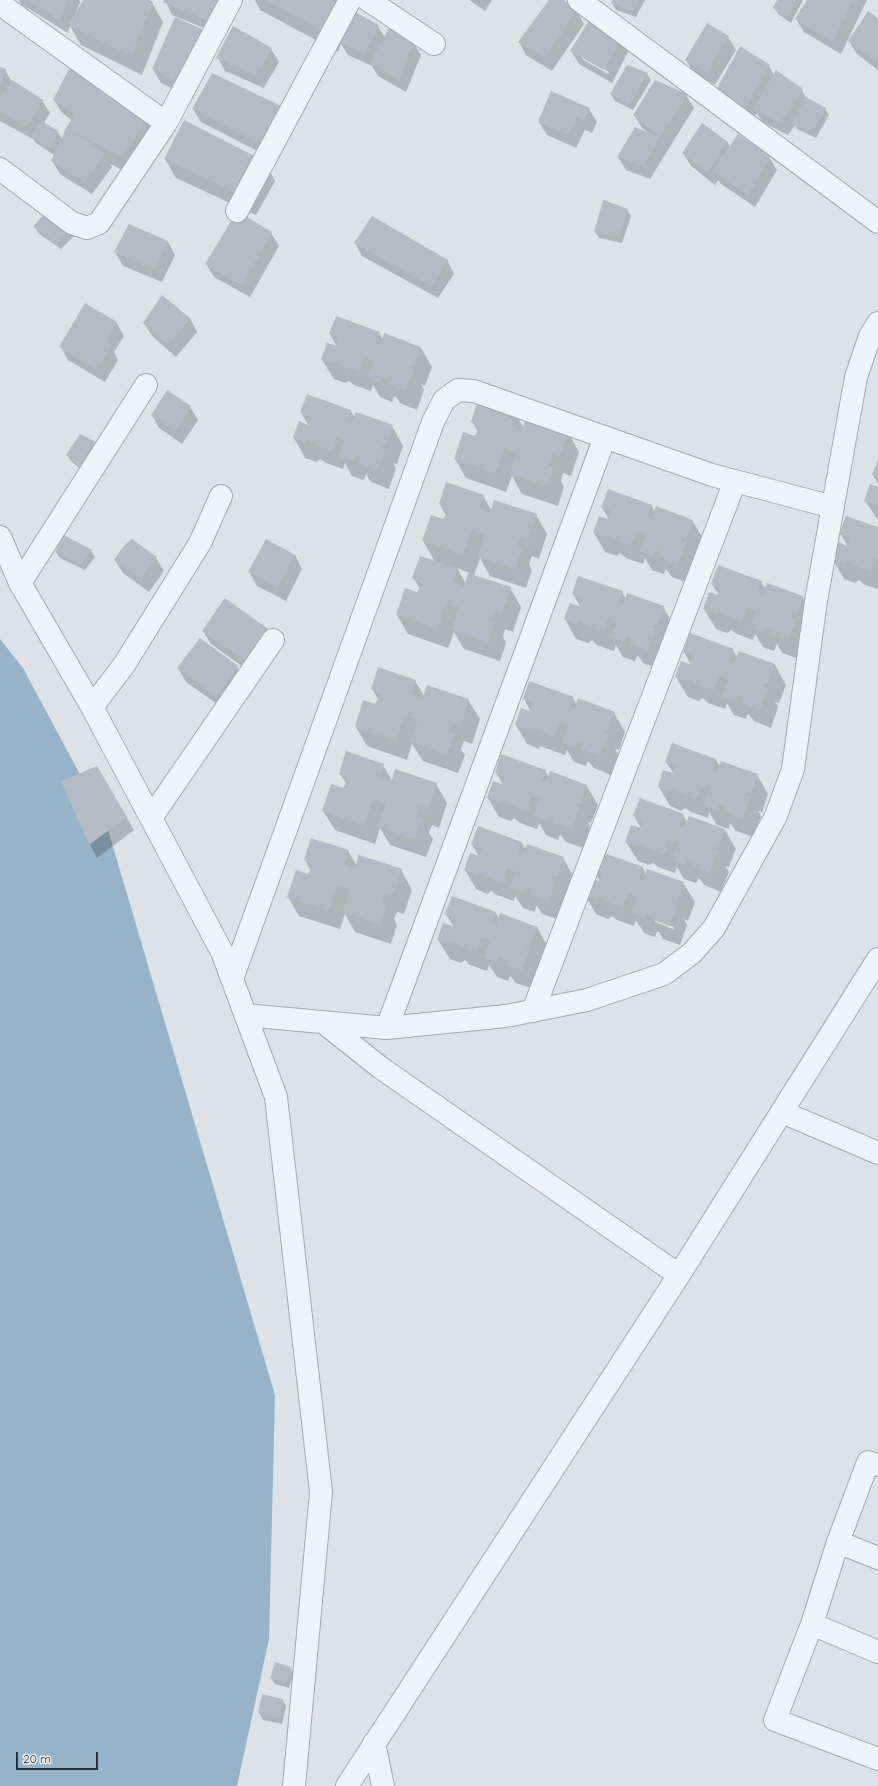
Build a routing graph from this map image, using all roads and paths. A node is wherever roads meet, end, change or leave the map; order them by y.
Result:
1 (231, 0) edge
2 (350, 0) edge
3 (368, 0) edge
4 (579, 0) edge
5 (0, 4) edge
6 (434, 44) dead end
7 (166, 124) junction
8 (0, 169) edge
9 (237, 211) dead end
10 (878, 222) edge
11 (878, 323) edge
12 (146, 385) dead end
13 (605, 437) junction
14 (735, 481) junction
15 (221, 496) dead end
16 (833, 507) junction
17 (0, 538) edge
18 (20, 583) junction
19 (273, 640) dead end
20 (92, 707) junction
21 (151, 818) junction
22 (878, 959) edge
23 (232, 979) junction
24 (533, 1011) junction
25 (245, 1015) junction
26 (323, 1022) junction
27 (387, 1028) junction
28 (782, 1112) junction
29 (878, 1153) edge
30 (679, 1275) junction
31 (878, 1465) edge
32 (838, 1542) junction
33 (878, 1558) edge
34 (812, 1624) junction
35 (878, 1652) edge
36 (374, 1743) junction
37 (878, 1759) edge
38 (294, 1786) edge
39 (346, 1786) edge
40 (383, 1786) edge

1 - 7 street
2 - 9 street
3 - 6 street
4 - 10 street
5 - 7 street
7 - 8 street
11 - 16 street
12 - 18 street
13 - 14 street
13 - 23 street
13 - 27 street
14 - 16 street
14 - 24 street
15 - 20 street
16 - 24 street
17 - 18 street
18 - 20 street
19 - 21 street
20 - 21 street
21 - 23 street
22 - 28 street
23 - 25 street
24 - 27 street
25 - 26 street
25 - 38 street
26 - 27 street
26 - 30 street
28 - 29 street
28 - 30 street
30 - 36 street
31 - 32 street
32 - 33 street
32 - 34 street
34 - 35 street
34 - 37 street
36 - 39 street
36 - 40 street

